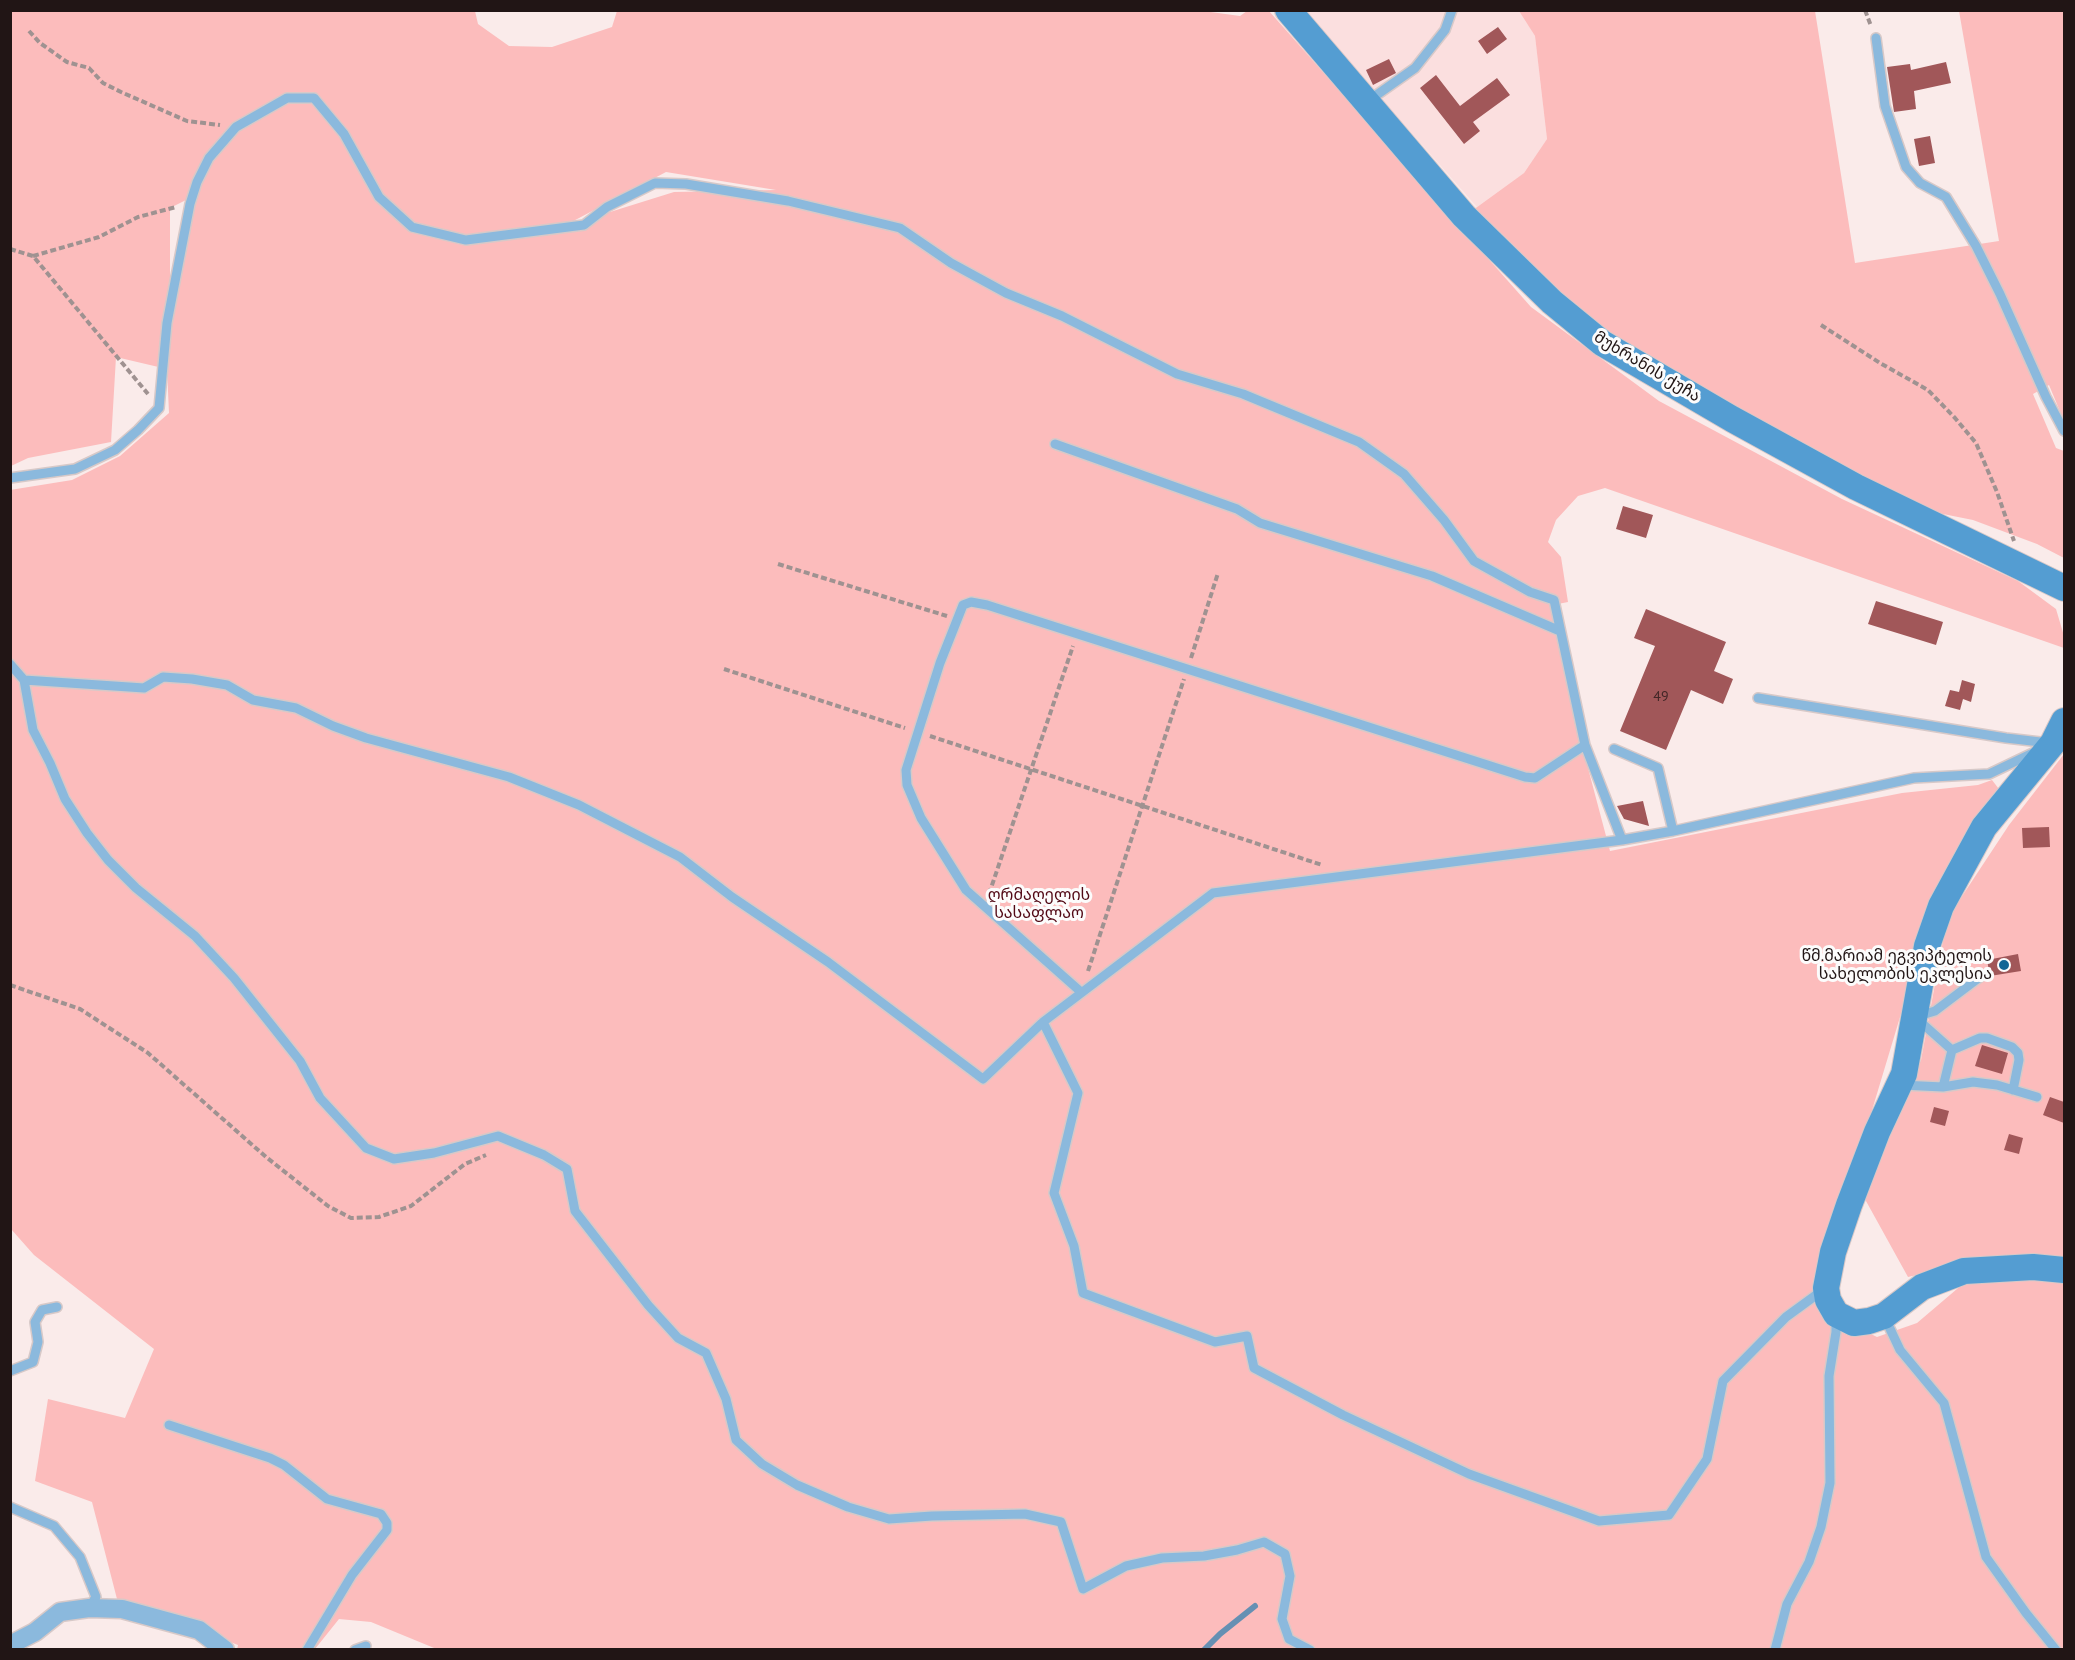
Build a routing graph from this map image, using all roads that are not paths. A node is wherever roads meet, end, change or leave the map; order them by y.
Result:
1 (1288, 10) edge
2 (1452, 10) edge
3 (1876, 38) dead end
4 (1366, 102) junction
5 (2064, 431) edge
6 (1055, 444) dead end
7 (10, 478) edge
8 (2064, 588) edge
9 (1560, 631) junction
10 (10, 664) edge
11 (24, 680) junction
12 (1758, 698) dead end
13 (2064, 721) edge
14 (1585, 745) junction
15 (2059, 745) edge
16 (1614, 749) dead end
17 (1673, 831) junction
18 (1622, 840) junction
19 (1980, 977) dead end
20 (1081, 992) junction
21 (1915, 1017) junction
22 (1043, 1022) junction
23 (1952, 1050) junction
24 (1899, 1085) junction
25 (1943, 1088) junction
26 (2013, 1090) junction
27 (2037, 1097) dead end
28 (2064, 1270) edge
29 (1826, 1288) junction
30 (57, 1307) dead end
31 (1836, 1314) junction
32 (1884, 1316) junction
33 (10, 1371) edge
34 (169, 1425) dead end
35 (10, 1507) edge
36 (89, 1608) junction
37 (10, 1646) edge
38 (366, 1646) dead end
39 (225, 1650) edge
40 (307, 1650) edge
41 (355, 1650) edge
42 (1310, 1650) edge
43 (1775, 1650) edge
44 (2056, 1650) edge

1 - 4 street, მუხრანის ქუჩა
2 - 4 lane
3 - 5 lane
4 - 8 street, მუხრანის ქუჩა
6 - 9 lane
7 - 9 lane
9 - 14 lane
10 - 11 lane
11 - 22 lane
11 - 42 lane
12 - 15 lane
13 - 15 street
14 - 18 lane
14 - 20 lane
15 - 17 lane
15 - 21 street
16 - 17 lane
17 - 18 lane
18 - 20 lane
19 - 21 lane
20 - 22 lane
21 - 23 lane
21 - 24 street
22 - 29 lane
23 - 25 lane
23 - 26 lane
24 - 25 lane
24 - 29 street
25 - 26 lane
26 - 27 lane
28 - 32 street
29 - 31 street
30 - 33 lane
31 - 32 street
31 - 43 lane
32 - 44 lane
34 - 40 lane
35 - 36 lane
36 - 37 street
36 - 39 street
38 - 41 lane

